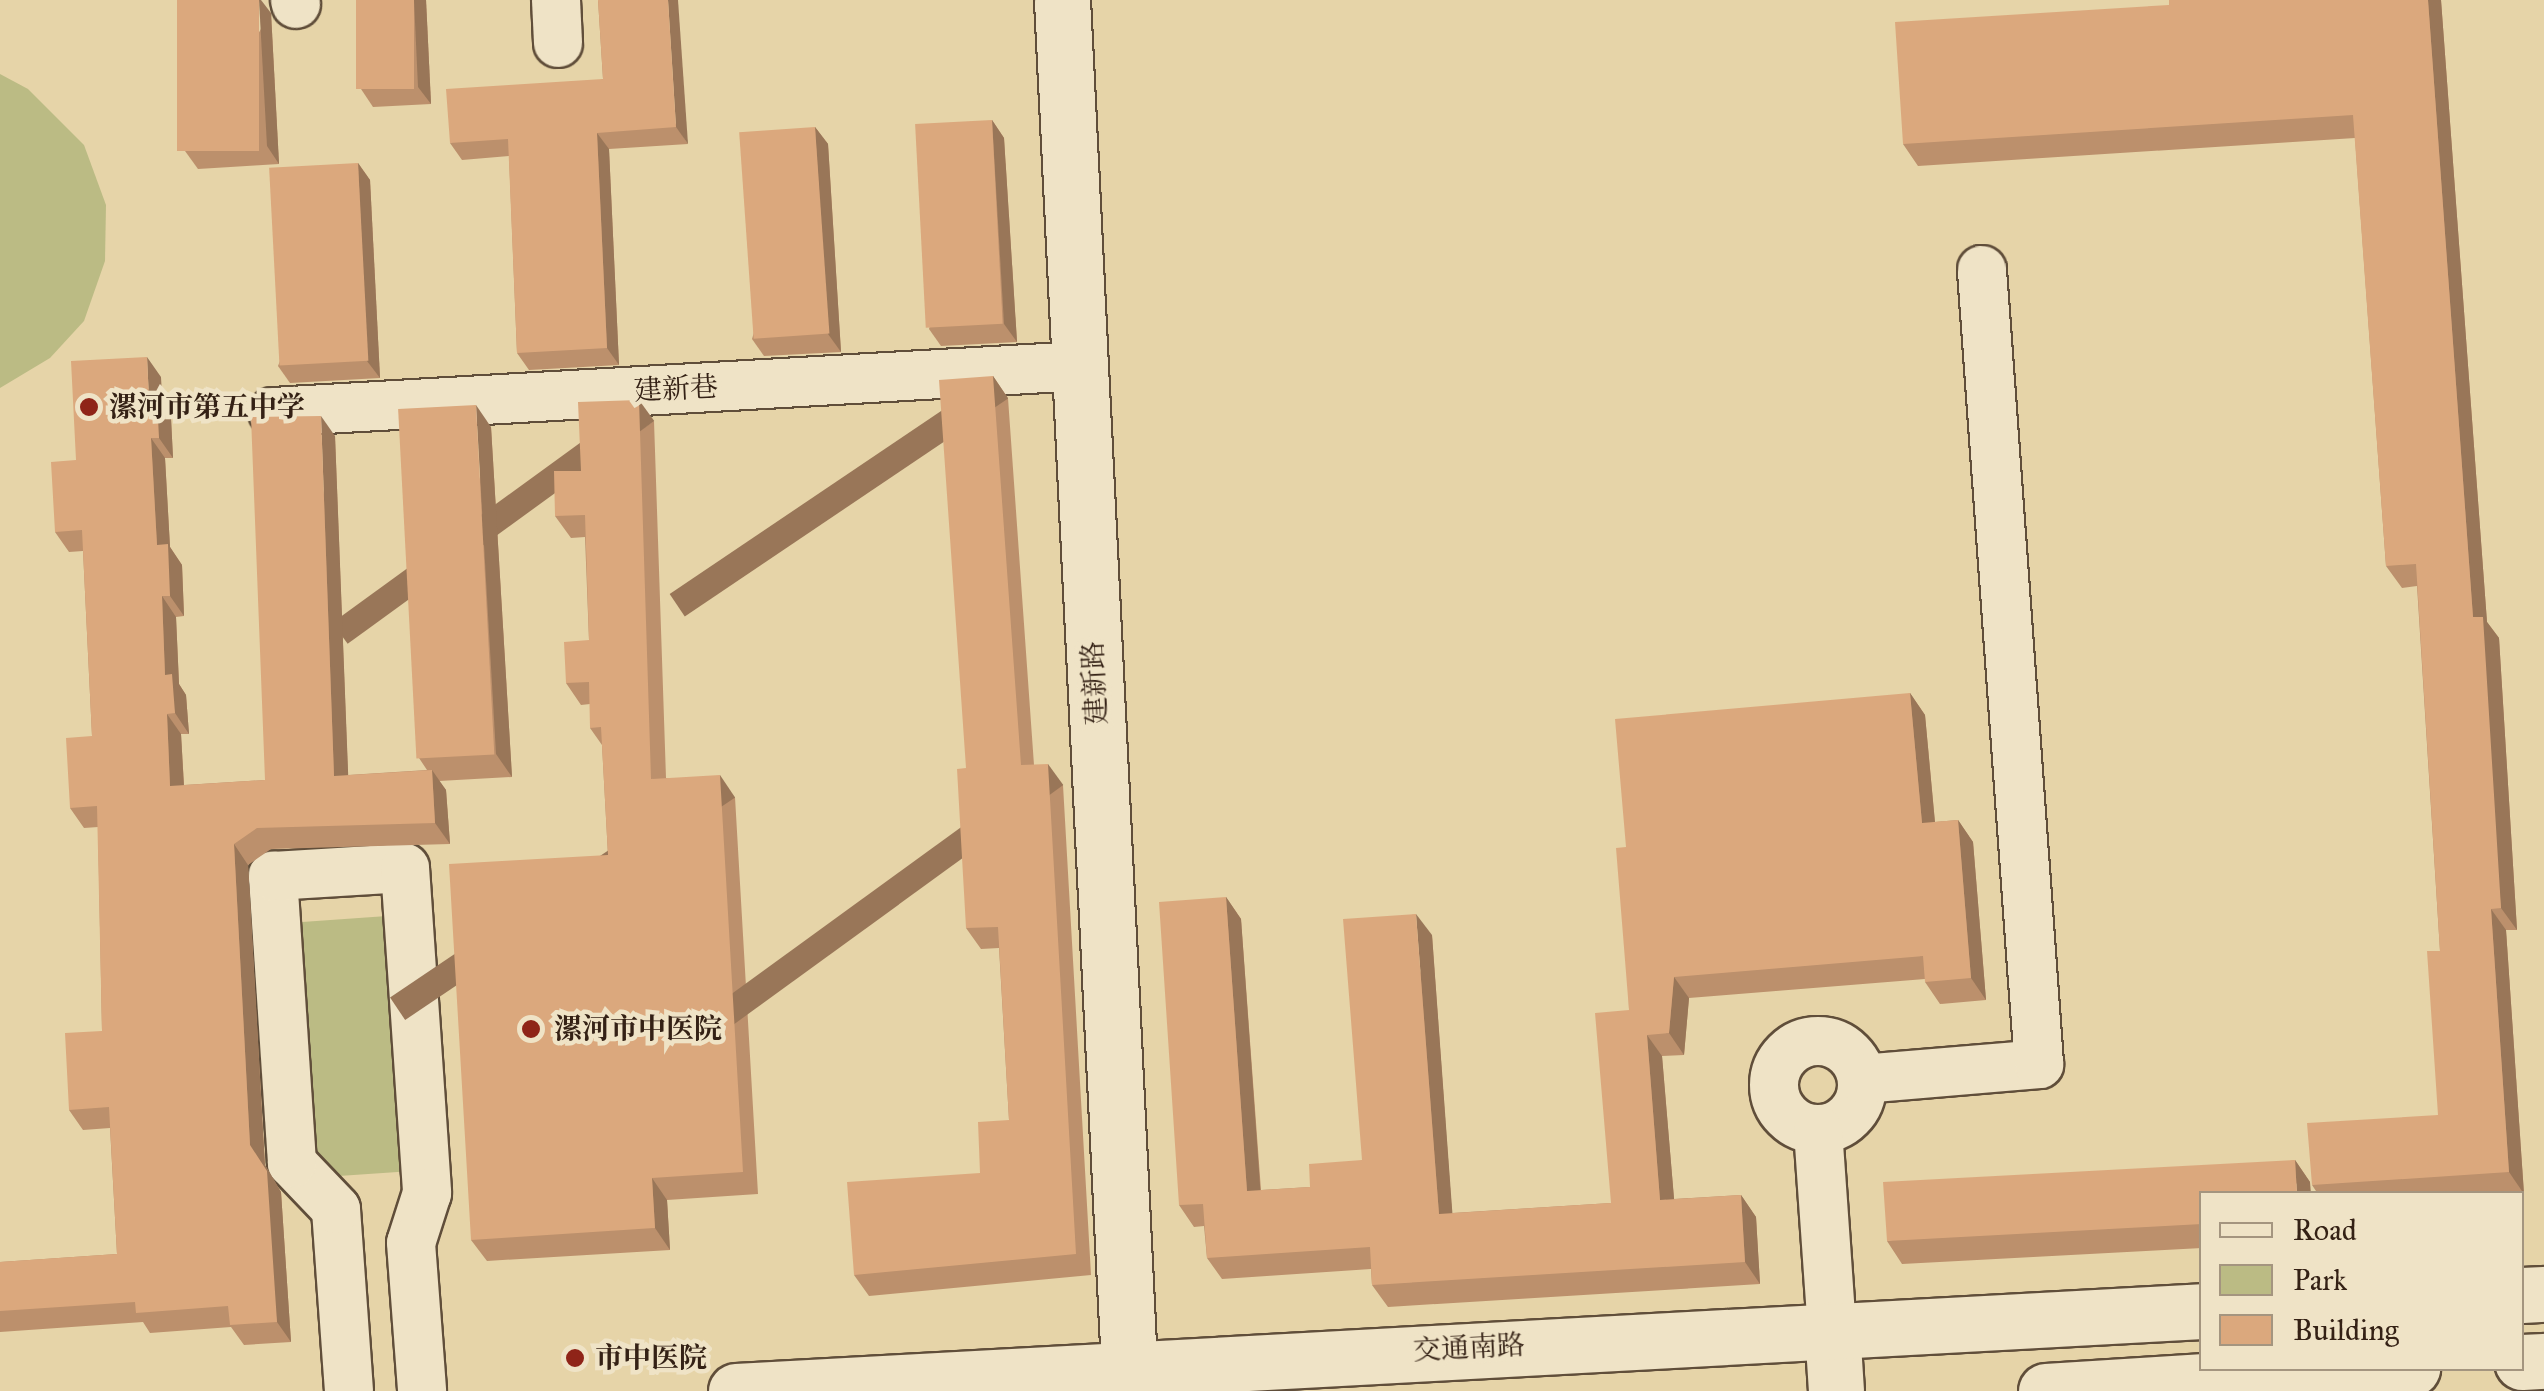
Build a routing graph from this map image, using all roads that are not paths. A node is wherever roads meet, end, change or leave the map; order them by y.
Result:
1 (1062, 0) edge
2 (1982, 270) dead end
3 (1080, 366) junction
4 (273, 412) edge
5 (1862, 1079) junction
6 (1818, 1130) junction
7 (2199, 1311) edge
8 (1832, 1329) junction
9 (1130, 1366) junction
10 (2380, 1371) edge
11 (2243, 1384) edge
12 (349, 1391) edge
13 (422, 1391) edge
14 (736, 1391) edge
15 (1836, 1391) edge
16 (2046, 1391) edge

1 - 3 main road, 建新路
2 - 5 street
3 - 4 street, 建新巷
3 - 9 main road, 建新路
5 - 6 street
5 - 6 street
6 - 8 street
7 - 8 main road, 交通南路
8 - 9 main road, 交通南路
8 - 15 main road
9 - 14 main road, 交通南路
10 - 11 main road
11 - 16 main road
12 - 13 street

